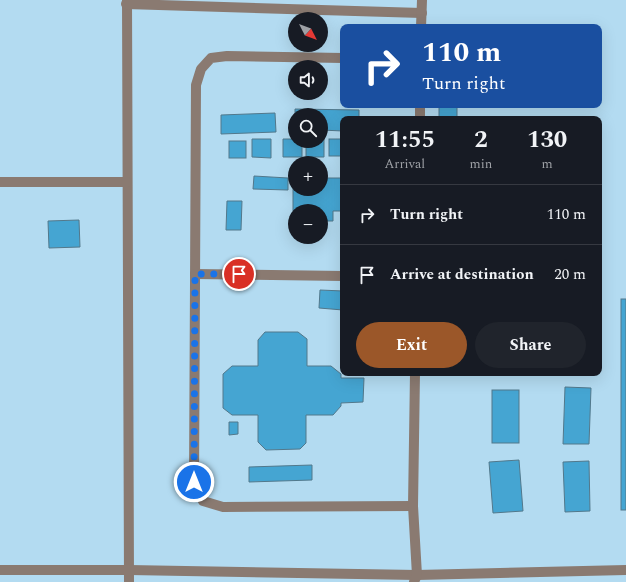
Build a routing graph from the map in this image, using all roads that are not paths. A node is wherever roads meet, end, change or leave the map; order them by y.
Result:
1 (422, 0) edge
2 (127, 2) edge
3 (422, 13) junction
4 (421, 24) edge
5 (340, 58) edge
6 (0, 182) edge
7 (127, 182) junction
8 (195, 274) junction
9 (340, 276) edge
10 (415, 376) edge
11 (413, 506) junction
12 (0, 570) edge
13 (129, 570) junction
14 (626, 570) edge
15 (416, 578) edge
16 (129, 582) edge

1 - 3 street
2 - 3 street
2 - 7 street
3 - 4 street
5 - 8 street
6 - 7 street
7 - 13 street
8 - 9 street
8 - 11 street
10 - 11 street
11 - 15 street
12 - 13 street
13 - 15 street
13 - 16 street
14 - 15 street

